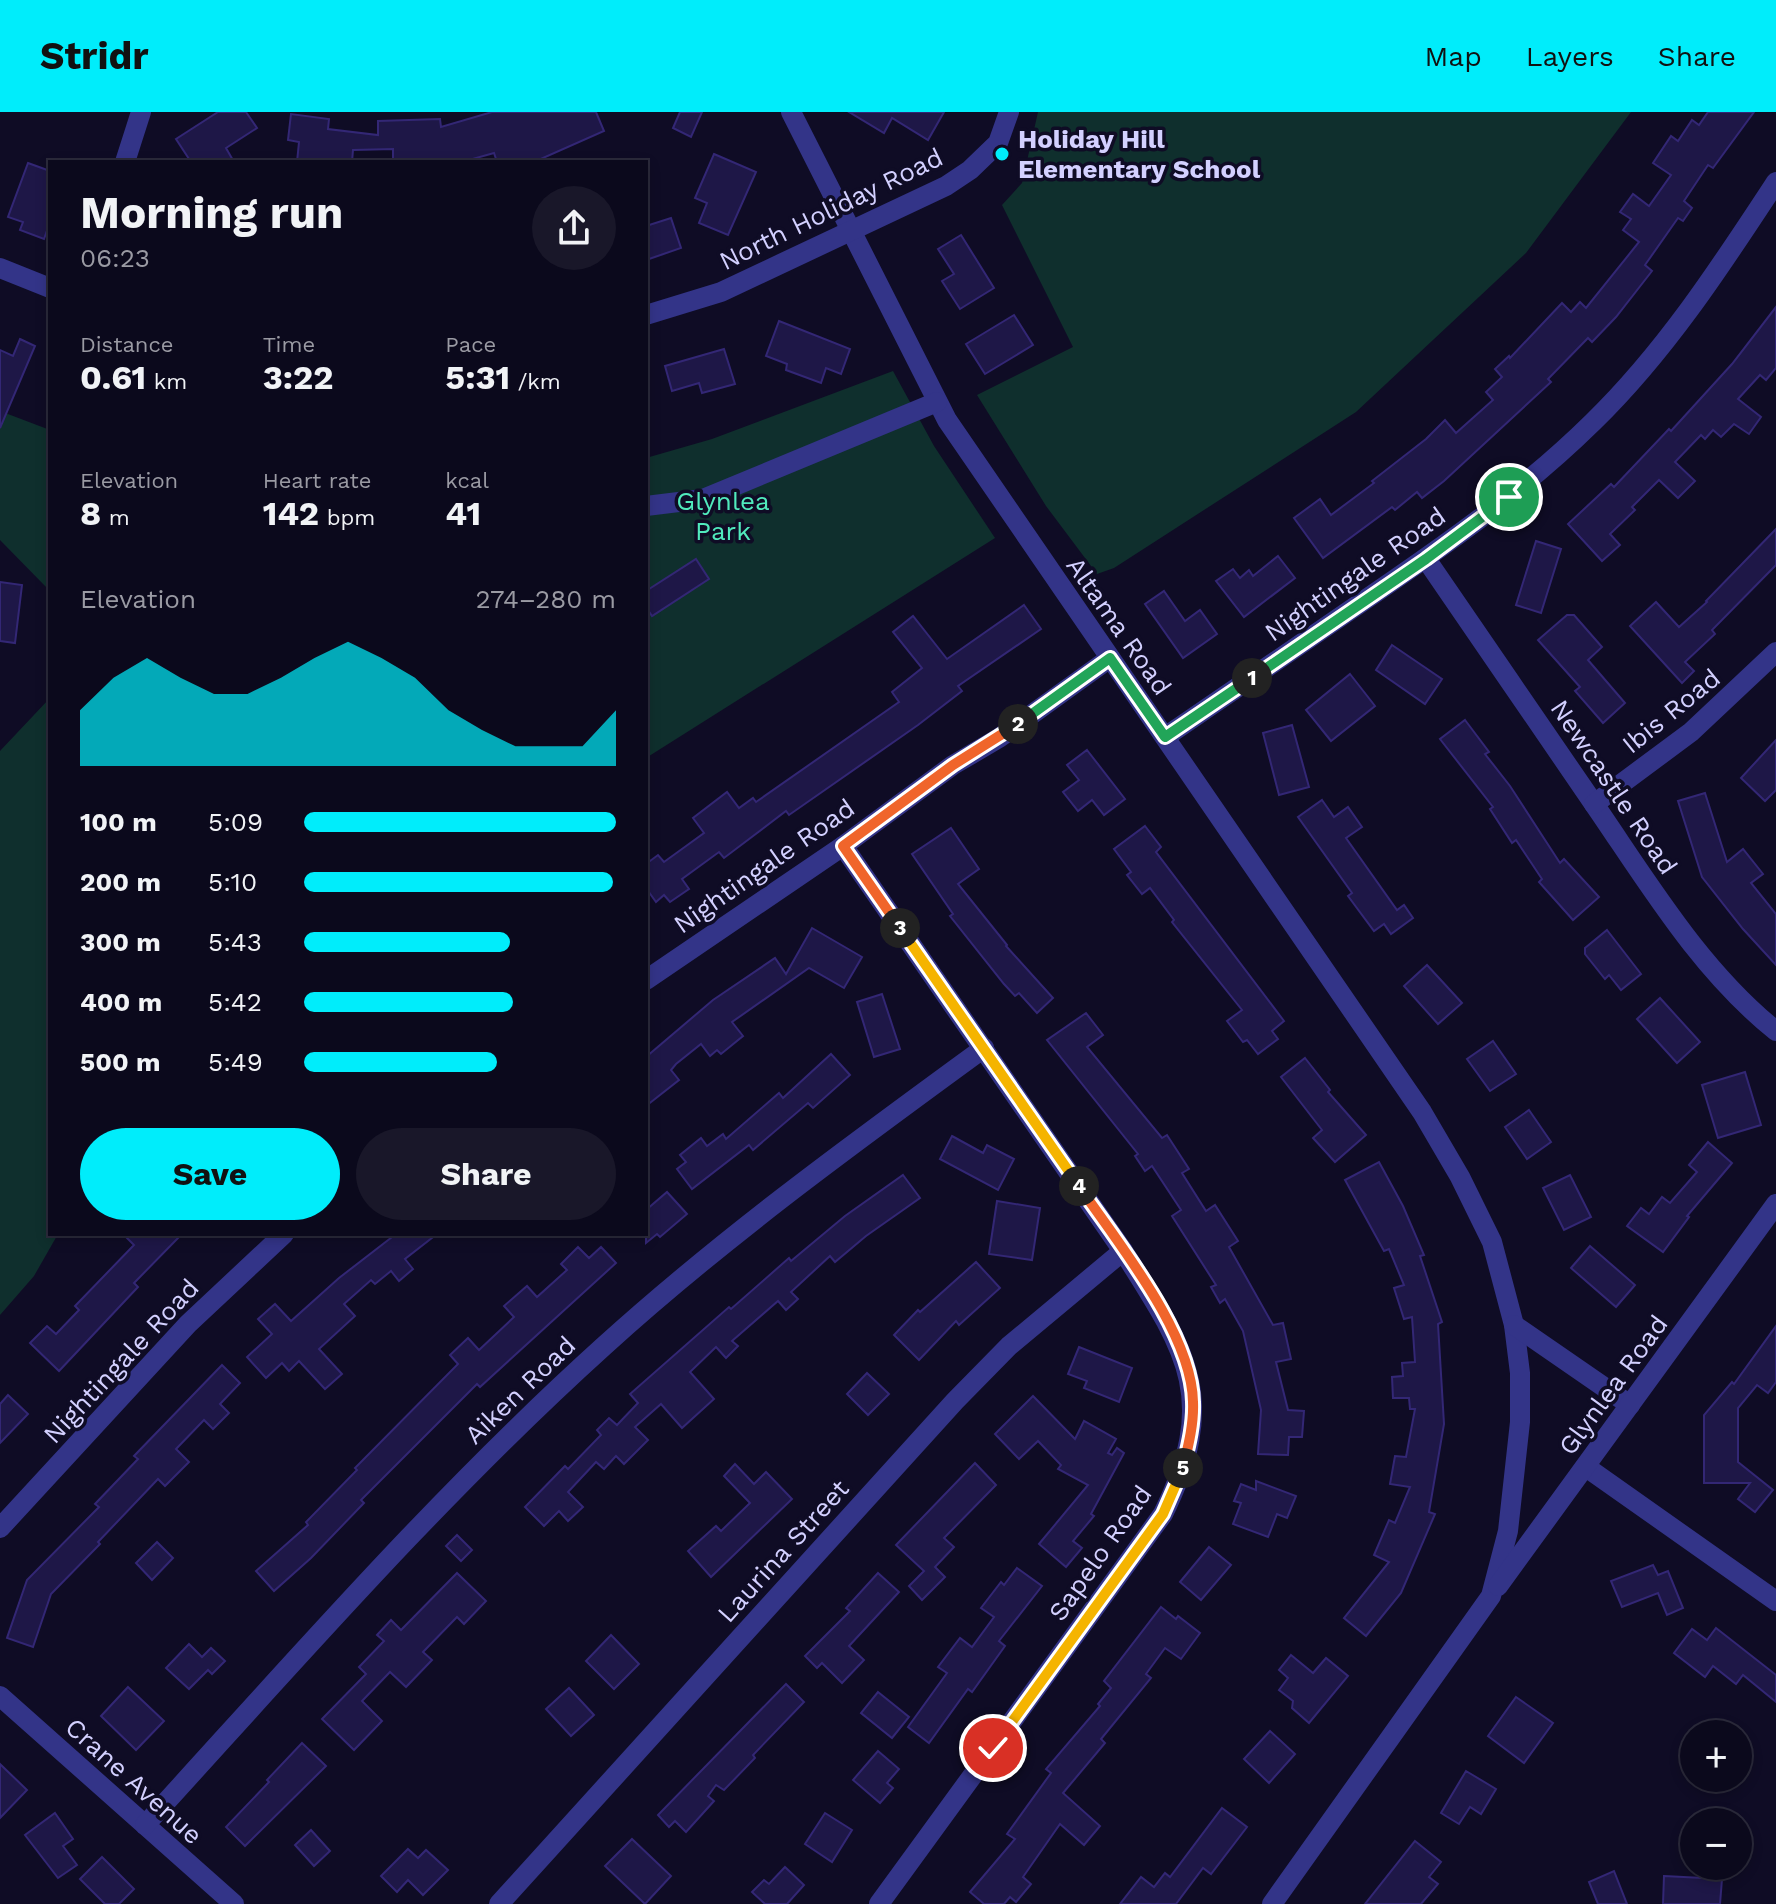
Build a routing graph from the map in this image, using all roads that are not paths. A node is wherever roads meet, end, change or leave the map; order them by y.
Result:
1 (141, 112) edge
2 (791, 112) edge
3 (1009, 112) edge
4 (126, 160) edge
5 (1776, 182) edge
6 (850, 231) junction
7 (0, 268) edge
8 (48, 287) edge
9 (648, 314) edge
10 (937, 402) junction
11 (648, 506) edge
12 (1426, 559) junction
13 (1776, 652) edge
14 (1110, 658) junction
15 (1165, 737) junction
16 (1594, 804) junction
17 (843, 846) junction
18 (648, 979) edge
19 (1776, 1031) edge
20 (984, 1048) junction
21 (1776, 1204) edge
22 (282, 1236) edge
23 (1123, 1251) junction
24 (1514, 1325) junction
25 (1630, 1405) junction
26 (1586, 1467) junction
27 (0, 1528) edge
28 (1491, 1596) junction
29 (1776, 1601) edge
30 (0, 1696) edge
31 (145, 1825) junction
32 (234, 1904) edge
33 (499, 1904) edge
34 (879, 1904) edge
35 (1272, 1904) edge

1 - 4 street
2 - 6 street, Altama Road
3 - 6 street, North Holiday Road
5 - 12 street, Nightingale Road
6 - 9 street, North Holiday Road
6 - 10 street, Altama Road
7 - 8 street
10 - 11 street
10 - 14 street, Altama Road
12 - 15 street, Nightingale Road
12 - 16 street, Newcastle Road
13 - 16 street, Ibis Road
14 - 15 street, Altama Road
14 - 17 street, Nightingale Road
15 - 24 street, Altama Road
16 - 19 street, Newcastle Road
17 - 18 street, Nightingale Road
17 - 20 street, Sapelo Road
20 - 23 street, Sapelo Road
20 - 31 street, Aiken Road
21 - 25 street, Glynlea Road
22 - 27 street, Nightingale Road
23 - 33 street, Laurina Street
23 - 34 street, Sapelo Road
24 - 25 street
24 - 28 street, Glynlea Road
25 - 26 street, Glynlea Road
26 - 28 street, Glynlea Road
26 - 29 street
28 - 35 street, Glynlea Road
30 - 31 street, Crane Avenue
31 - 32 street, Crane Avenue

